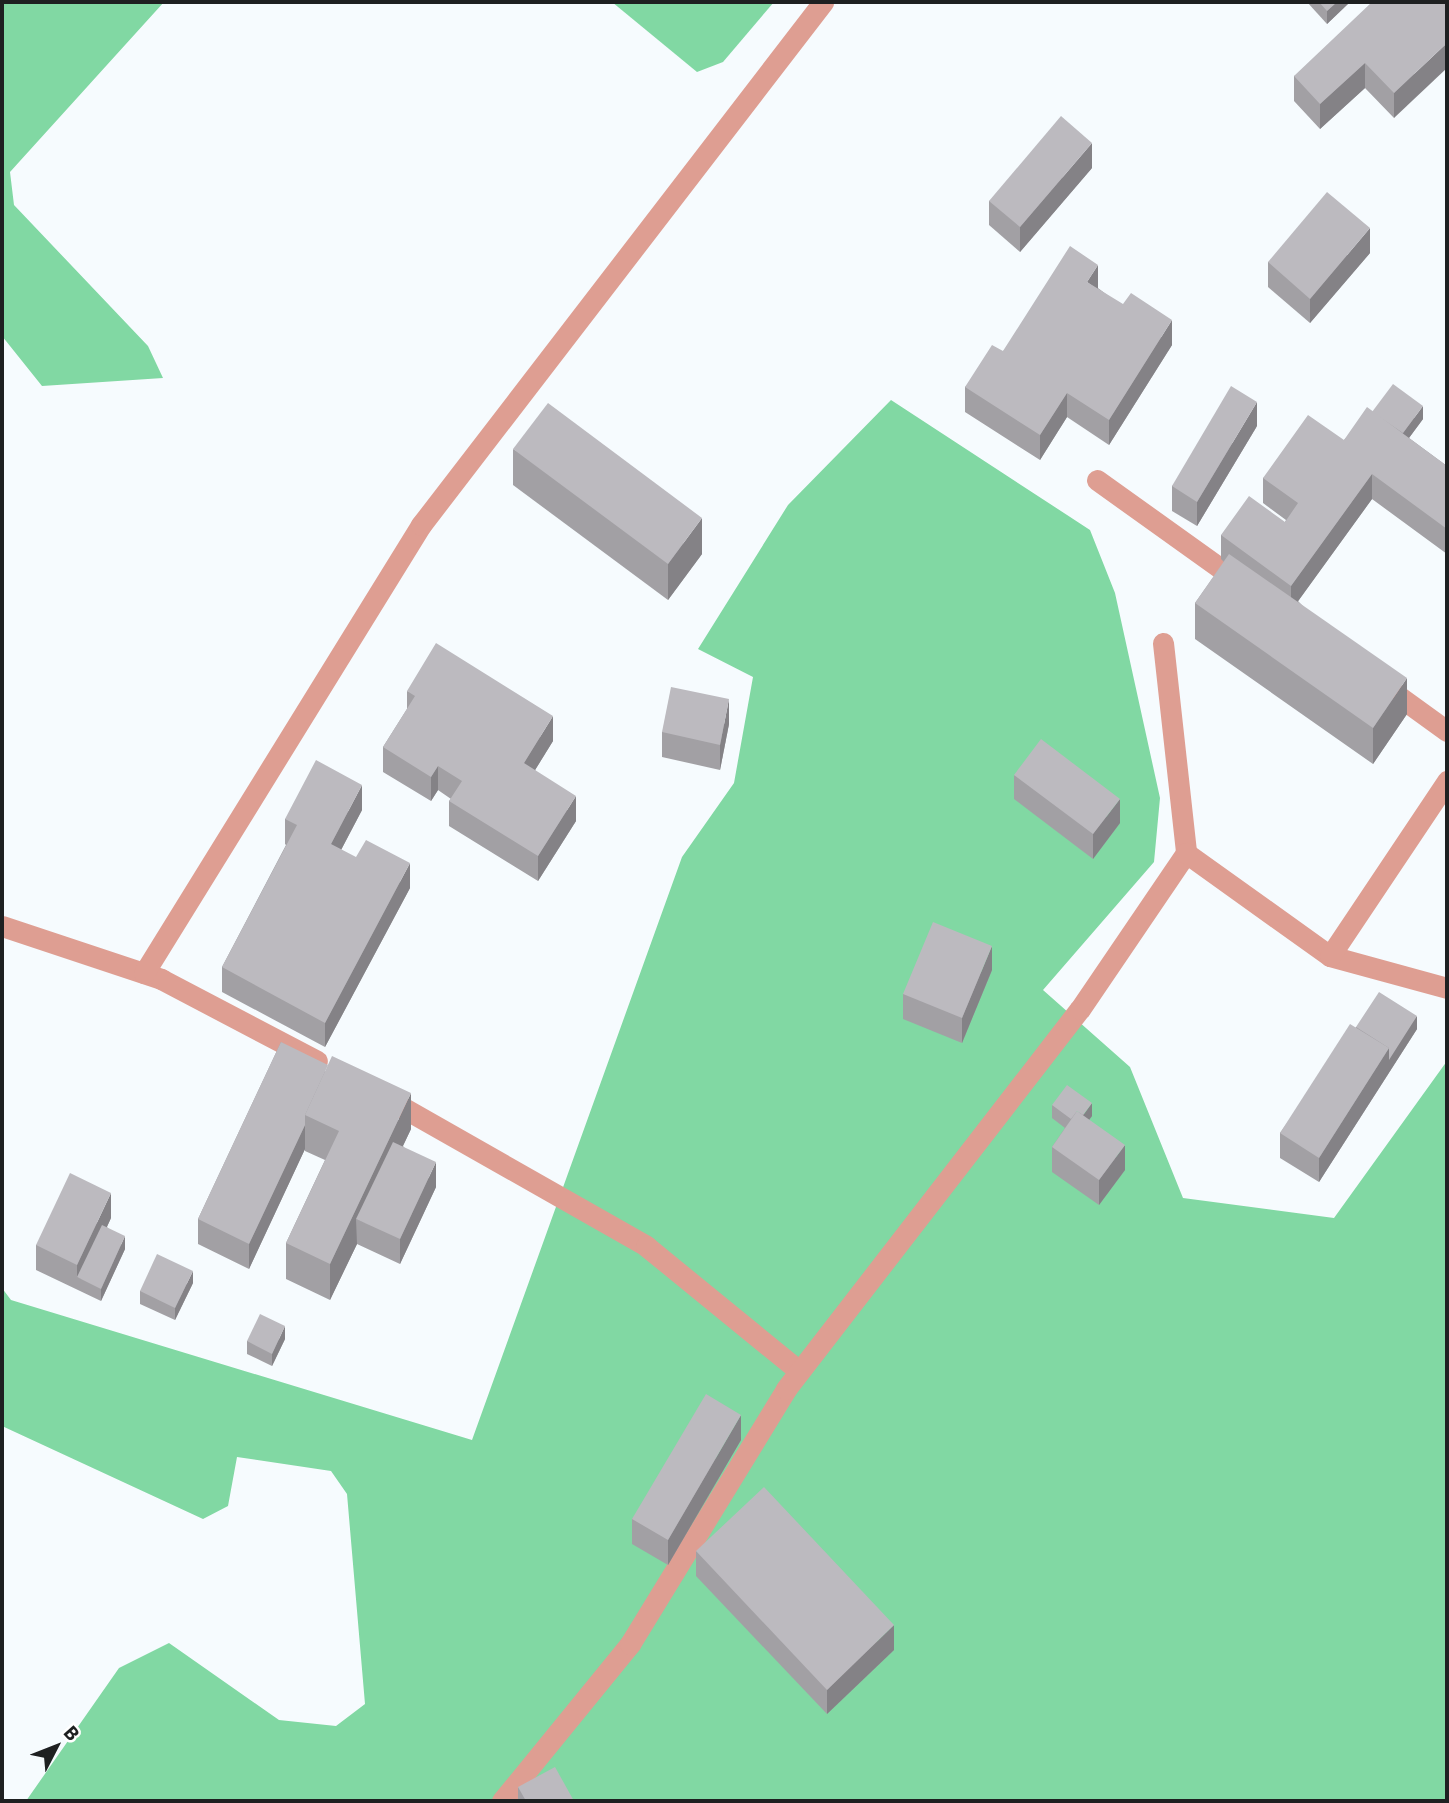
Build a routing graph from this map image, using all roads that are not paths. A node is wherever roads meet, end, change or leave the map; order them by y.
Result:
1 (823, 2) edge
2 (1097, 480) dead end
3 (1255, 594) edge
4 (1163, 643) dead end
5 (1368, 674) edge
6 (1447, 731) edge
7 (1447, 781) edge
8 (1186, 853) junction
9 (2, 926) edge
10 (1330, 956) junction
11 (144, 973) junction
12 (1447, 989) edge
13 (343, 1074) edge
14 (367, 1087) edge
15 (799, 1371) junction
16 (502, 1801) edge

1 - 11 street
2 - 3 street
4 - 8 street
5 - 6 street
7 - 10 street
8 - 10 street
8 - 15 street
9 - 11 street
10 - 12 street
11 - 13 street
14 - 15 street
15 - 16 street

